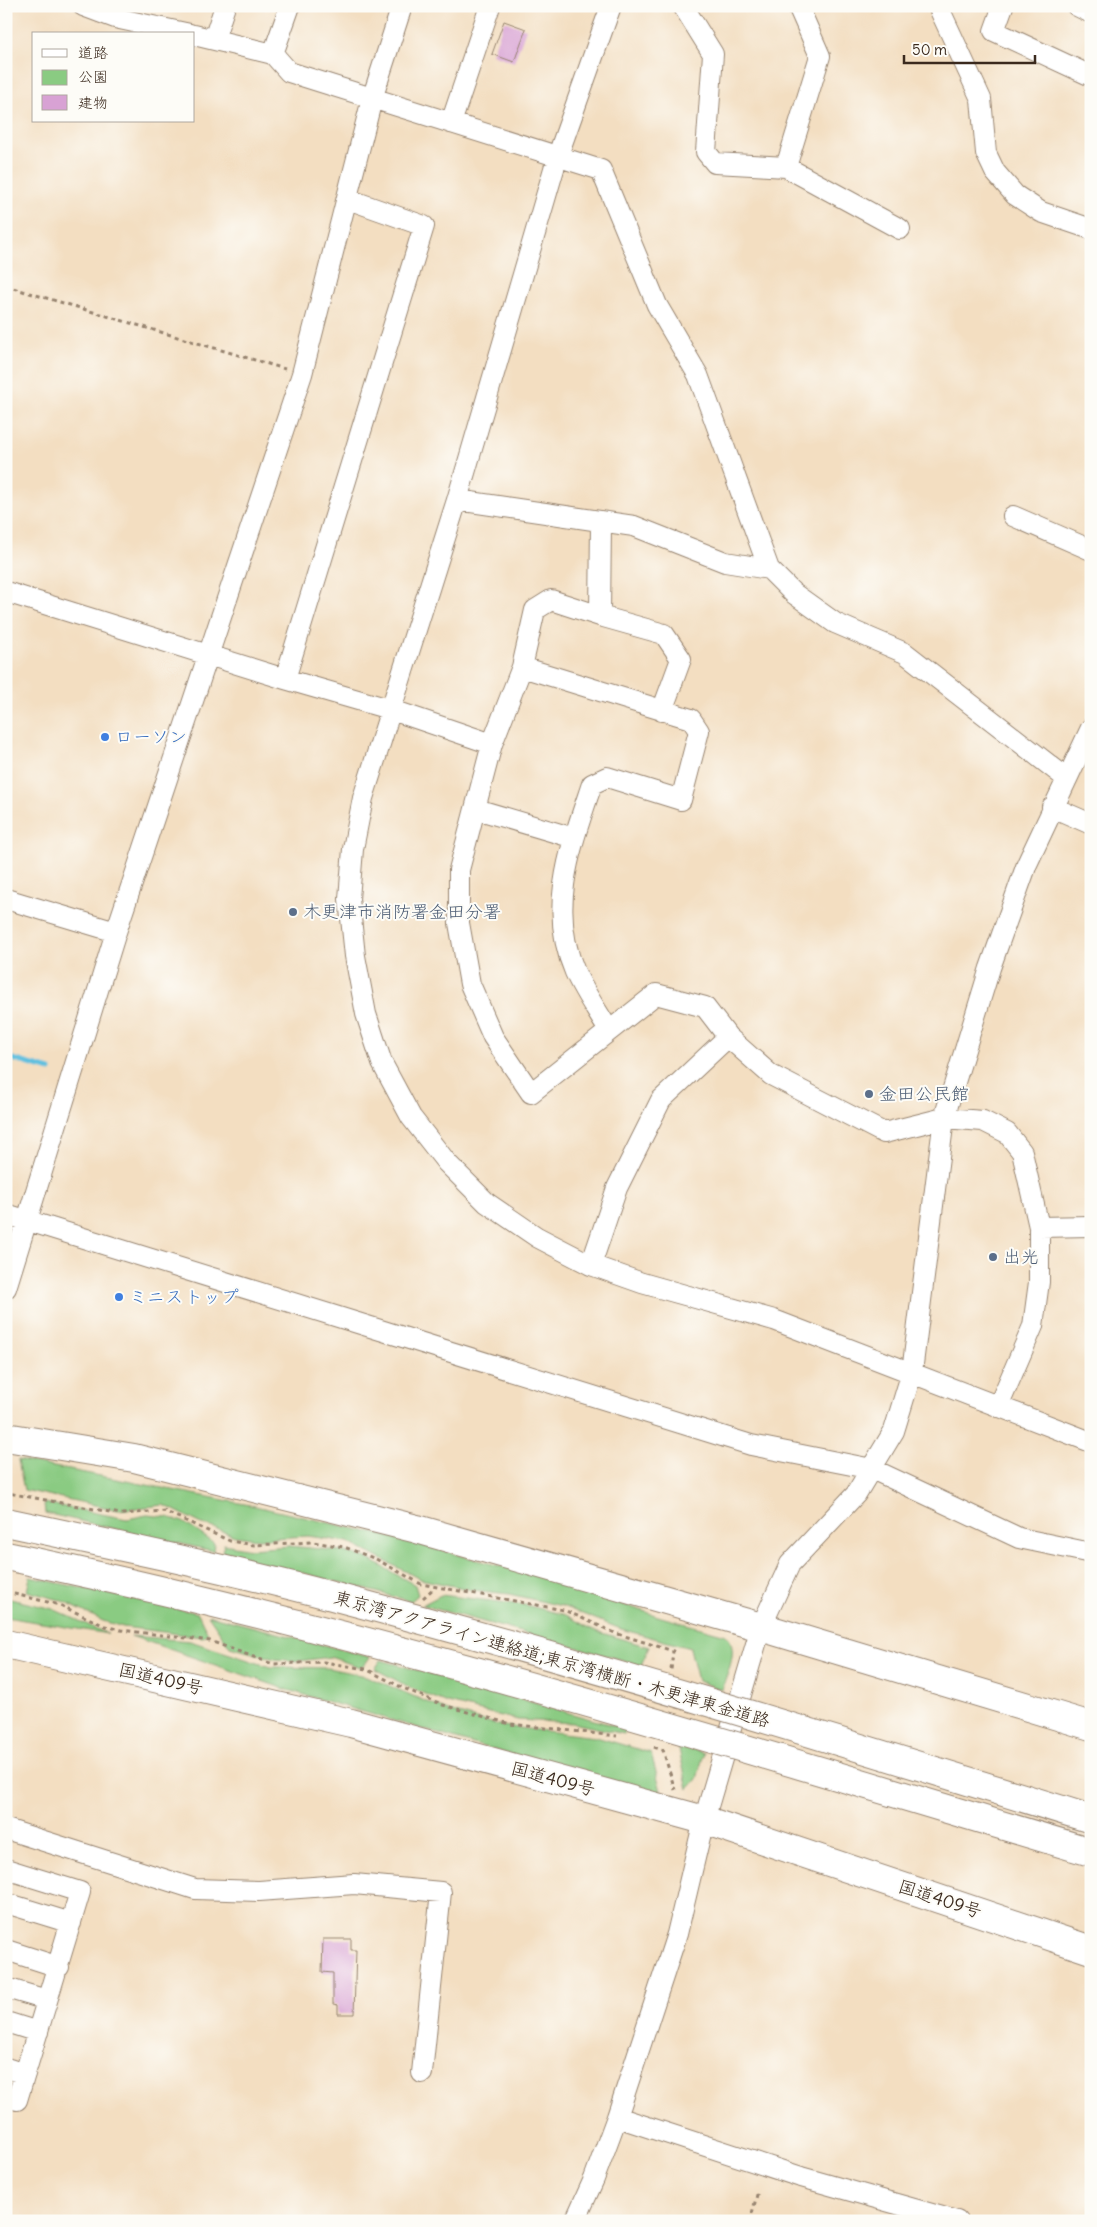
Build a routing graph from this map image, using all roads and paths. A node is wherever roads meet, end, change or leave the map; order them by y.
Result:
1 (83, 6) edge
2 (225, 6) edge
3 (290, 6) edge
4 (402, 6) edge
5 (490, 6) edge
6 (610, 6) edge
7 (683, 6) edge
8 (798, 6) edge
9 (938, 6) edge
10 (1002, 6) edge
11 (1077, 6) edge
12 (116, 12) edge
13 (1091, 12) edge
14 (183, 32) edge
15 (195, 35) edge
16 (214, 39) junction
17 (273, 54) junction
18 (1091, 76) edge
19 (372, 99) junction
20 (451, 123) junction
21 (558, 155) junction
22 (786, 167) junction
23 (348, 199) junction
24 (900, 229) dead end
25 (1091, 229) edge
26 (6, 286) edge
27 (302, 374) junction
28 (457, 500) junction
29 (1013, 516) dead end
30 (601, 522) junction
31 (1091, 550) edge
32 (769, 569) junction
33 (6, 592) edge
34 (600, 616) junction
35 (208, 654) junction
36 (522, 667) junction
37 (285, 679) junction
38 (390, 708) junction
39 (662, 711) junction
40 (1091, 728) edge
41 (492, 744) junction
42 (1066, 778) junction
43 (1052, 807) junction
44 (476, 809) junction
45 (1091, 824) edge
46 (574, 838) junction
47 (6, 899) edge
48 (116, 932) junction
49 (609, 1032) junction
50 (728, 1037) junction
51 (944, 1118) junction
52 (6, 1214) edge
53 (26, 1220) junction
54 (1091, 1226) edge
55 (1039, 1227) junction
56 (591, 1265) junction
57 (6, 1288) edge
58 (912, 1372) junction
59 (998, 1407) junction
60 (6, 1437) edge
61 (1091, 1442) edge
62 (872, 1469) junction
63 (7, 1491) edge
64 (6, 1499) edge
65 (6, 1522) edge
66 (1091, 1553) edge
67 (6, 1556) edge
68 (6, 1592) edge
69 (761, 1627) junction
70 (6, 1644) edge
71 (671, 1671) dead end
72 (1091, 1726) edge
73 (622, 1737) dead end
74 (664, 1740) dead end
75 (647, 1745) dead end
76 (663, 1750) junction
77 (673, 1812) junction
78 (1091, 1819) edge
79 (704, 1820) junction
80 (6, 1829) edge
81 (1091, 1852) edge
82 (6, 1869) edge
83 (6, 1903) edge
84 (71, 1922) junction
85 (6, 1950) edge
86 (1091, 1950) edge
87 (59, 1967) junction
88 (6, 1988) edge
89 (47, 2000) junction
90 (6, 2022) edge
91 (38, 2032) junction
92 (6, 2068) edge
93 (422, 2073) dead end
94 (26, 2074) junction
95 (6, 2096) edge
96 (617, 2117) junction
97 (758, 2191) dead end
98 (575, 2221) edge
99 (750, 2221) edge
100 (957, 2221) edge

1 - 12 street
2 - 16 street
3 - 17 street
4 - 19 street
5 - 20 street
6 - 21 street
7 - 22 street
8 - 22 street
9 - 25 street
10 - 18 street
11 - 13 street
12 - 14 street
15 - 16 street
16 - 17 street
17 - 19 street
19 - 20 street
19 - 23 street
20 - 21 street
21 - 28 street
21 - 32 street
22 - 24 street
23 - 27 street
23 - 37 street
26 - 27 path
27 - 35 street
28 - 30 street
28 - 38 street
29 - 31 street
30 - 32 street
30 - 34 street
32 - 42 street
33 - 35 street
34 - 36 street
34 - 39 street
35 - 37 street
35 - 48 street
36 - 39 street
36 - 41 street
37 - 38 street
38 - 41 street
38 - 56 street
39 - 46 street
40 - 42 street
41 - 44 street
42 - 43 street
43 - 45 street
43 - 51 street
44 - 46 street
44 - 49 street
46 - 49 street
47 - 48 street
48 - 53 street
49 - 50 street
50 - 51 street
50 - 56 street
51 - 55 street
51 - 58 street
52 - 53 street
53 - 57 street
53 - 62 street
54 - 55 street
55 - 59 street
56 - 58 street
58 - 59 street
58 - 62 street
59 - 61 street
60 - 69 highway
62 - 66 street
62 - 69 street
63 - 64 path
63 - 71 path
65 - 78 highway, 東京湾アクアライン連絡道;東京湾横断・木更津東金道路, bridge
67 - 81 highway, 東京湾アクアライン連絡道;東京湾横断・木更津東金道路, bridge
68 - 73 path
69 - 72 highway
69 - 79 street
70 - 77 highway, 国道409号
74 - 76 path
75 - 76 path
76 - 77 path
77 - 79 highway, 国道409号
79 - 86 highway, 国道409号
79 - 96 street
80 - 93 street
82 - 84 street
83 - 84 street
84 - 87 street
85 - 87 street
87 - 89 street
88 - 89 street
89 - 91 street
90 - 91 street
91 - 94 street
92 - 94 street
94 - 95 street
96 - 98 street
96 - 100 street
97 - 99 path

